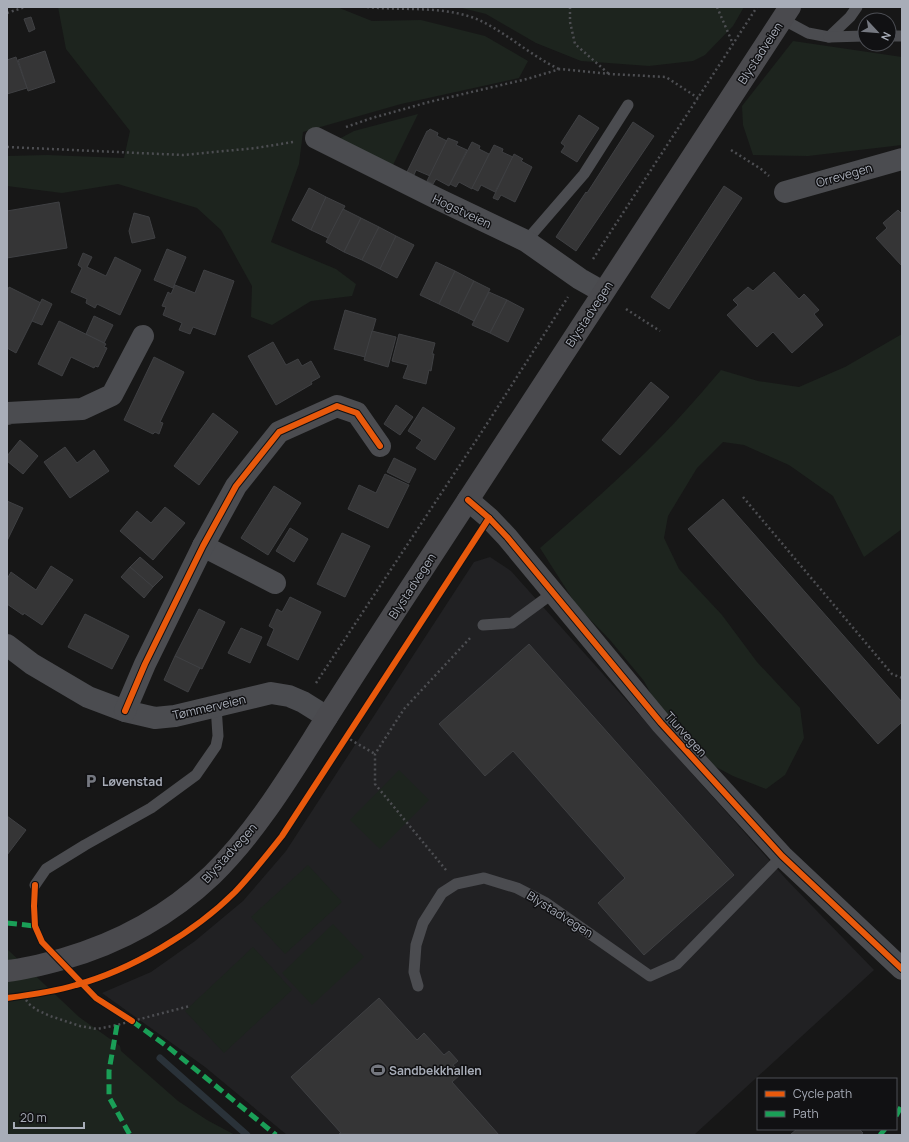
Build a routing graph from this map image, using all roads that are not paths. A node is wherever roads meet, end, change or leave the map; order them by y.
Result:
1 (857, 7) edge
2 (786, 13) edge
3 (857, 36) edge
4 (829, 37) junction
5 (730, 98) joint
6 (628, 105) dead end
7 (316, 138) road end
8 (902, 159) edge
9 (785, 192) road end
10 (526, 241) junction
11 (603, 292) junction
12 (143, 336) dead end
13 (7, 413) edge
14 (380, 446) dead end
15 (468, 500) junction
16 (203, 546) junction
17 (275, 583) dead end
18 (553, 593) junction
19 (483, 625) road end
20 (7, 646) edge
21 (216, 706) junction
22 (125, 711) junction
23 (327, 717) junction
24 (782, 856) junction
25 (35, 885) dead end
26 (902, 969) edge
27 (7, 971) edge
28 (418, 986) dead end

1 - 4 lane
2 - 4 lane
2 - 5 main road, Blystadveien
3 - 4 lane
5 - 11 main road, Blystadvegen
6 - 10 lane
7 - 10 street, Hogstveien
8 - 9 street, Orrevegen
10 - 11 street, Hogstveien
11 - 15 main road, Blystadvegen
12 - 13 street
14 - 16 street
15 - 18 street, Tiurvegen
15 - 23 main road, Blystadvegen
16 - 17 street
16 - 22 street
18 - 19 lane
18 - 24 street, Tiurvegen
20 - 22 street, Tømmerveien
21 - 22 street, Tømmerveien
21 - 23 street, Tømmerveien
21 - 25 lane
23 - 27 main road, Blystadvegen
24 - 26 street, Tiurvegen
24 - 28 lane, Blystadvegen

